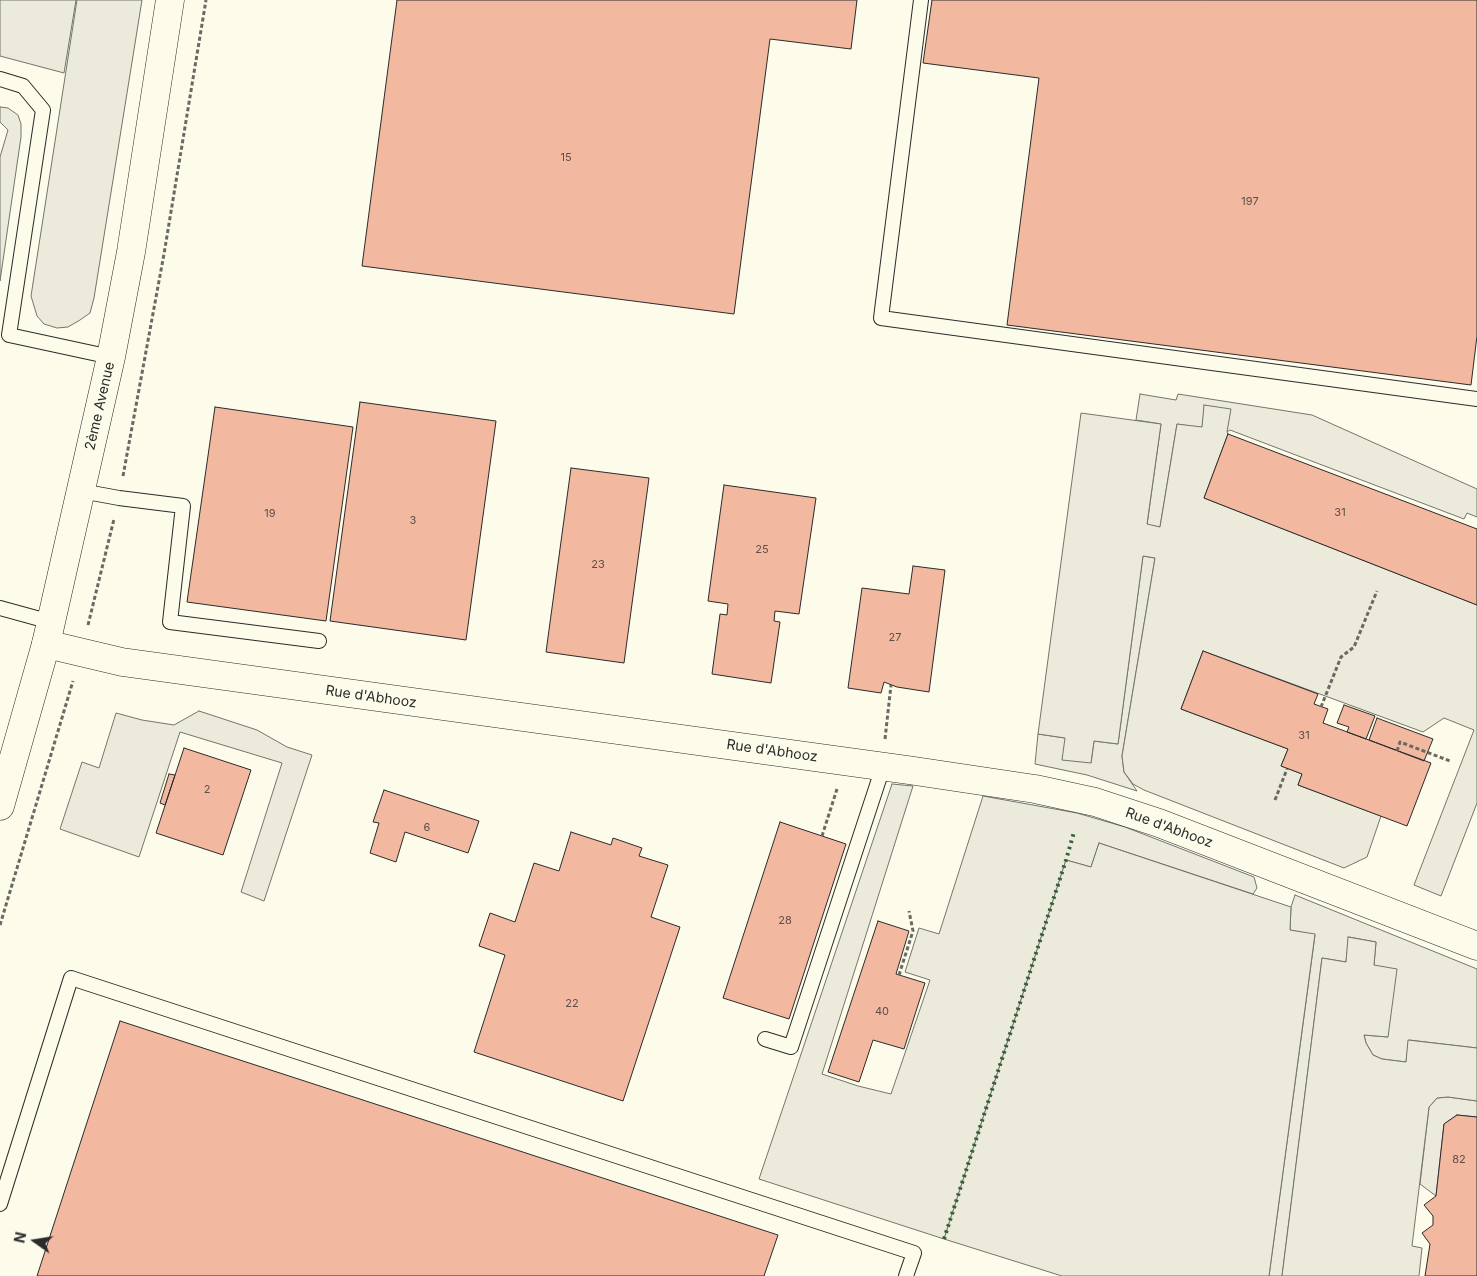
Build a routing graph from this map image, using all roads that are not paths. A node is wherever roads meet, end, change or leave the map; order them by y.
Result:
1 (170, 0) edge
2 (922, 0) edge
3 (0, 79) edge
4 (4, 334) edge
5 (111, 357) junction
6 (1477, 399) edge
7 (81, 491) junction
8 (0, 608) edge
9 (48, 633) junction
10 (319, 641) dead end
11 (882, 767) junction
12 (0, 806) edge
13 (1477, 946) edge
14 (765, 1039) dead end
15 (0, 1204) edge
16 (906, 1276) edge

1 - 5 street, 2ème Avenue
2 - 6 lane
3 - 4 lane
4 - 5 lane
5 - 7 street, 2ème Avenue
7 - 9 street, 2ème Avenue
7 - 10 lane
8 - 9 lane
9 - 11 street, Rue d'Abhooz
9 - 12 street, 2ème Avenue
11 - 13 street, Rue d'Abhooz
11 - 14 lane
15 - 16 lane

